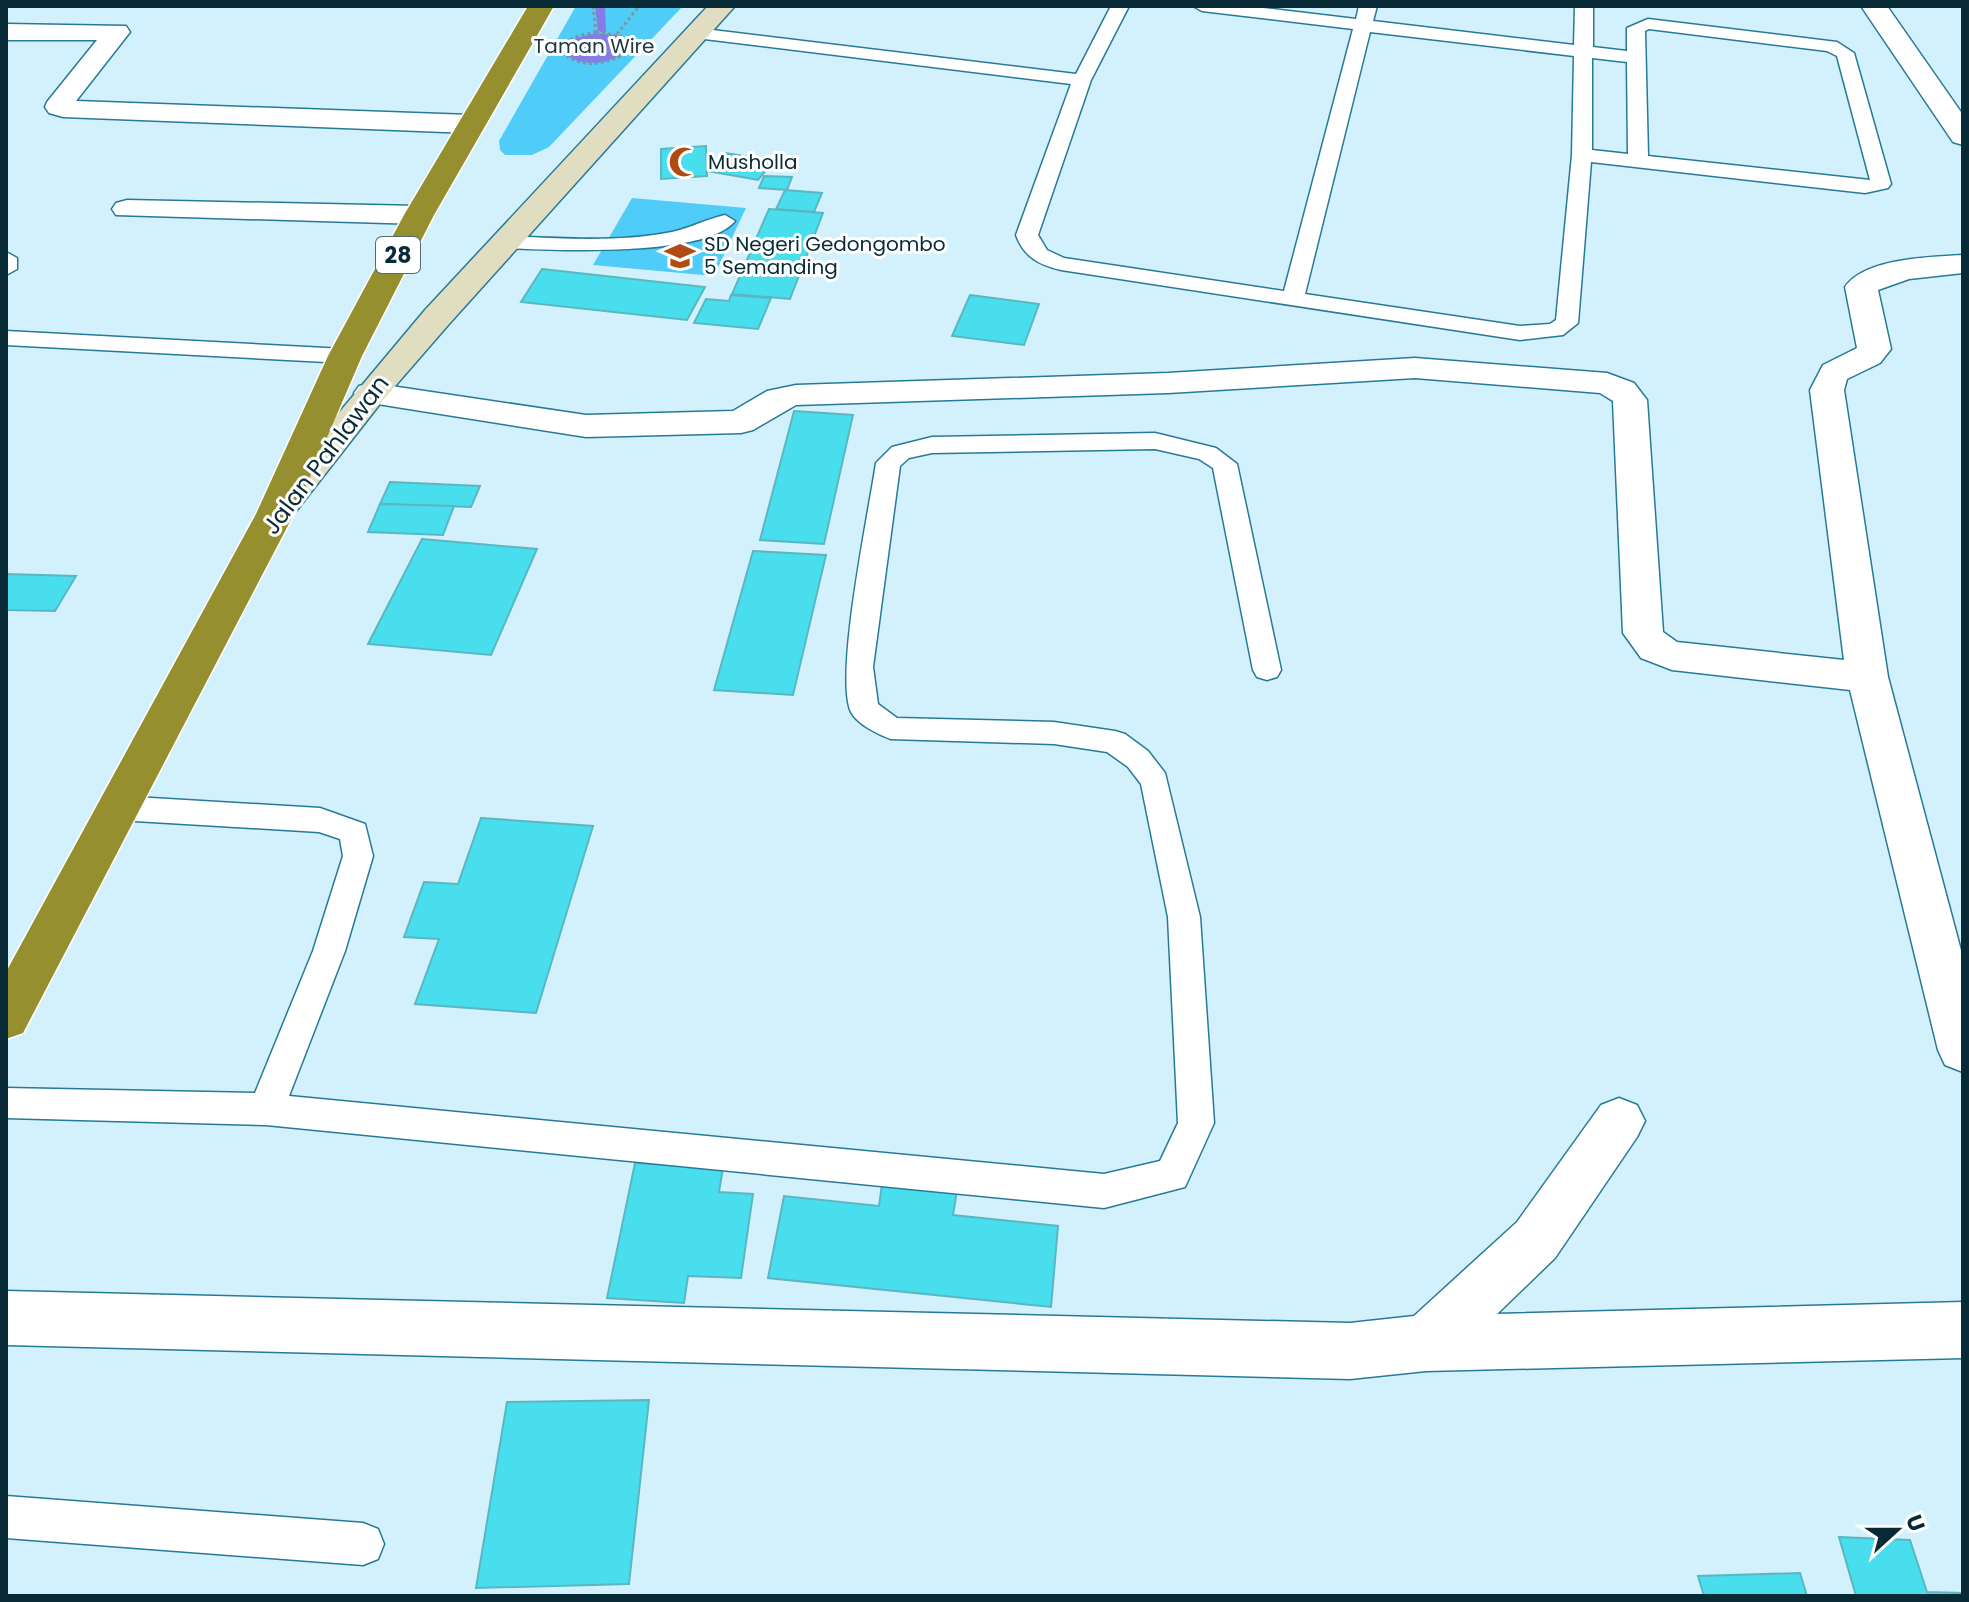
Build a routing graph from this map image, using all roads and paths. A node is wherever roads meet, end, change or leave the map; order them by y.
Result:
1 (541, 6) edge
2 (593, 6) edge
3 (639, 6) edge
4 (722, 6) edge
5 (1120, 6) edge
6 (1202, 6) edge
7 (1584, 6) edge
8 (1874, 6) edge
9 (1366, 15) edge
10 (6, 32) edge
11 (596, 32) junction
12 (696, 33) junction
13 (617, 34) junction
14 (1584, 51) junction
15 (1636, 58) junction
16 (1082, 80) junction
17 (470, 124) junction
18 (1960, 126) edge
19 (1582, 155) junction
20 (1638, 161) junction
21 (127, 209) dead end
22 (419, 215) junction
23 (725, 221) dead end
24 (504, 242) junction
25 (6, 258) edge
26 (1963, 264) edge
27 (6, 269) edge
28 (1292, 301) junction
29 (6, 338) edge
30 (345, 356) junction
31 (371, 393) junction
32 (275, 514) junction
33 (1267, 670) dead end
34 (1867, 677) junction
35 (118, 808) junction
36 (8, 1011) edge
37 (1963, 1050) edge
38 (6, 1103) edge
39 (266, 1109) junction
40 (1619, 1121) dead end
41 (6, 1318) edge
42 (1963, 1330) edge
43 (1426, 1343) junction
44 (6, 1517) edge
45 (363, 1544) dead end

1 - 17 highway, 28
2 - 11 path
3 - 13 path
4 - 12 main road, Jalan Pahlawan
5 - 16 lane
6 - 9 lane
7 - 14 lane
8 - 18 street
9 - 14 lane
9 - 28 lane
10 - 17 street
11 - 13 path
11 - 13 path
12 - 16 lane
12 - 24 main road, Jalan Pahlawan
14 - 15 lane
14 - 19 lane
15 - 20 lane
15 - 20 lane
16 - 28 lane
17 - 22 highway, 28
19 - 20 lane
19 - 28 lane
21 - 22 street
22 - 30 highway, 28
23 - 24 lane
24 - 31 main road, Jalan Pahlawan
25 - 27 lane
26 - 34 street
29 - 30 lane
30 - 32 highway, 28
31 - 32 main road, Jalan Pahlawan
31 - 34 street
32 - 35 highway, Jalan Pahlawan / 28
33 - 39 lane
34 - 37 street
35 - 36 highway, Jalan Pahlawan / 28
35 - 39 lane
38 - 39 lane
40 - 43 street
41 - 43 street
42 - 43 street
44 - 45 lane

